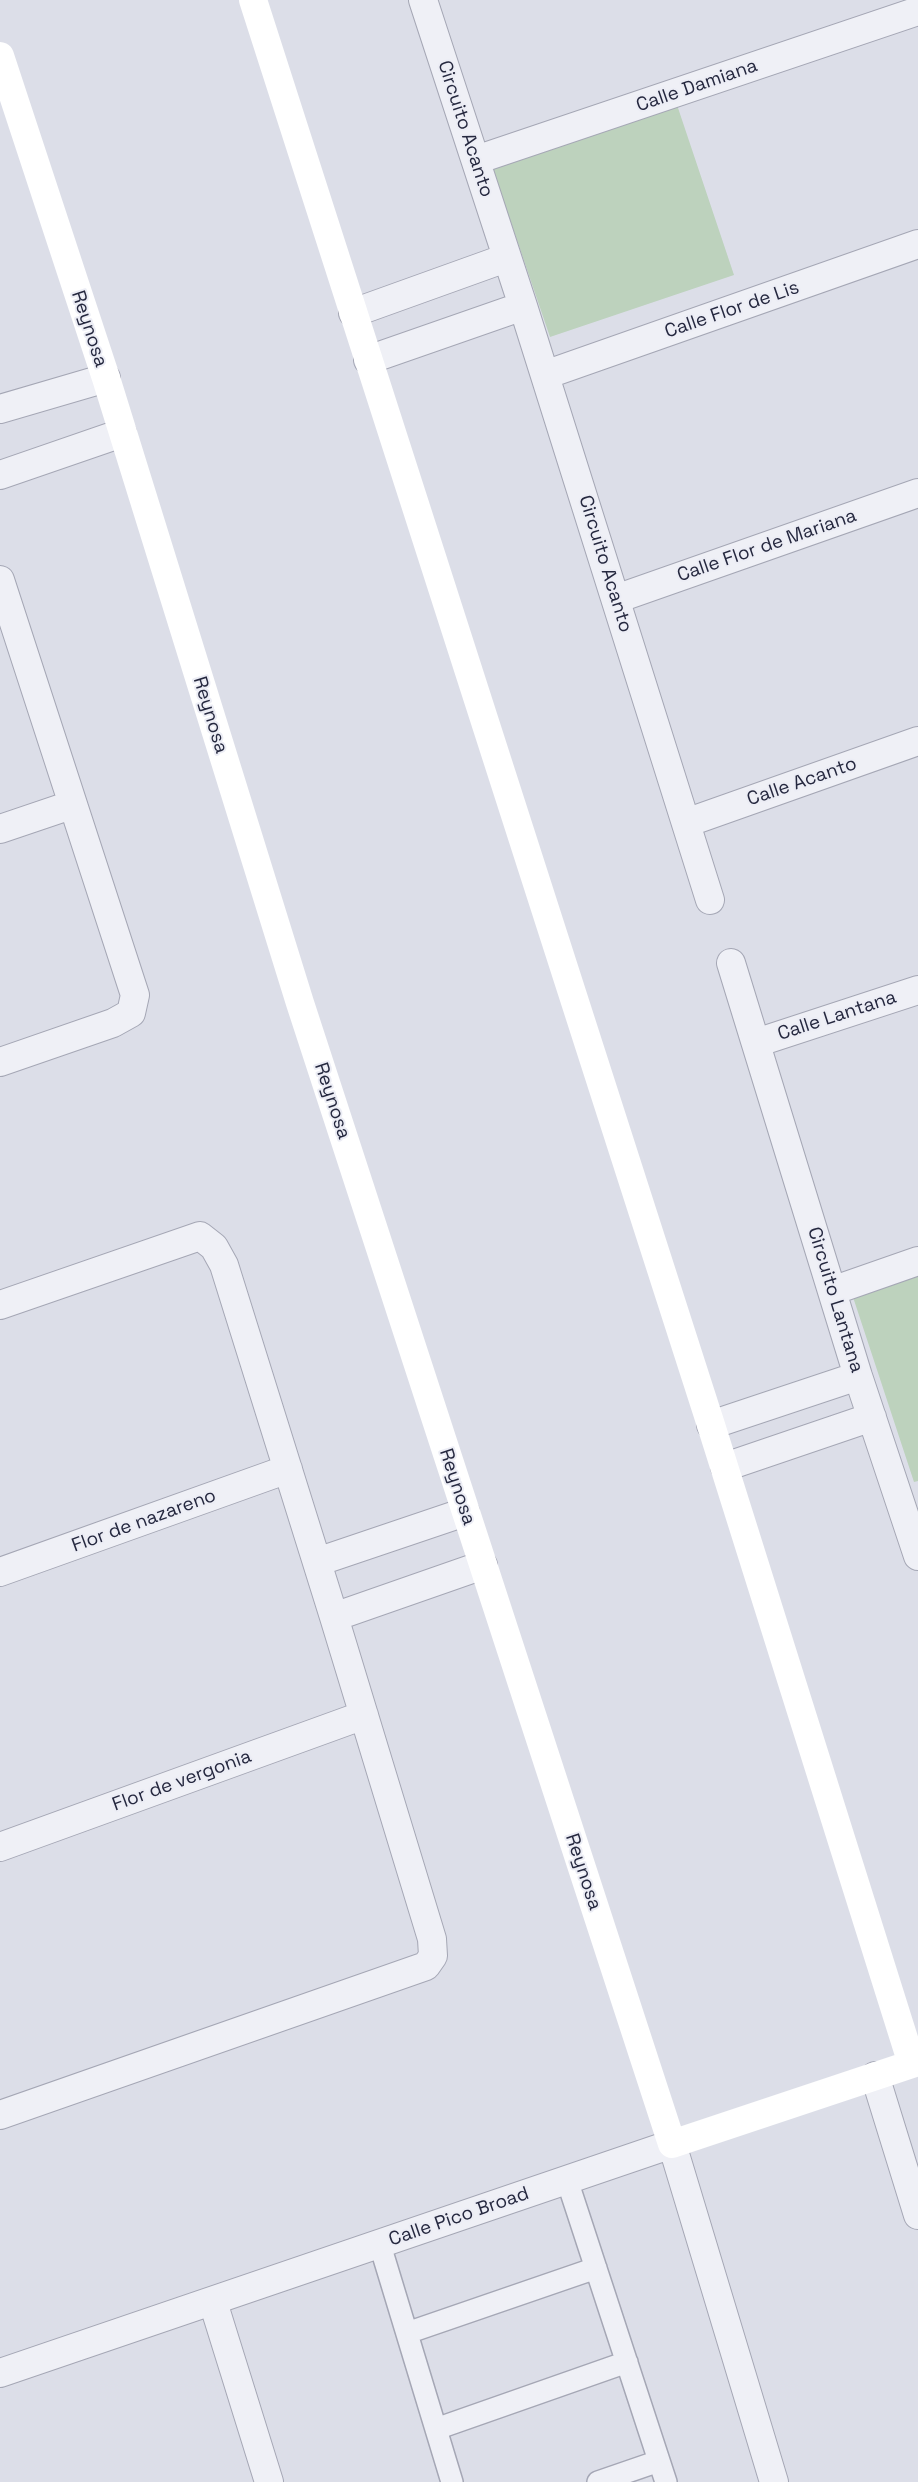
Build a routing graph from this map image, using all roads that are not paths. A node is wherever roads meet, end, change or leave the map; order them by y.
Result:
1 (253, 0) edge
2 (422, 0) edge
3 (918, 12) edge
4 (0, 56) edge
5 (476, 160) junction
6 (918, 244) edge
7 (506, 258) junction
8 (524, 306) junction
9 (353, 313) junction
10 (368, 360) junction
11 (546, 375) junction
12 (106, 378) junction
13 (0, 409) edge
14 (122, 433) junction
15 (0, 475) edge
16 (918, 492) edge
17 (0, 580) edge
18 (616, 600) junction
19 (918, 742) edge
20 (71, 805) junction
21 (686, 823) junction
22 (0, 829) edge
23 (710, 900) dead end
24 (731, 963) dead end
25 (918, 990) edge
26 (756, 1043) junction
27 (0, 1062) edge
28 (918, 1261) edge
29 (832, 1291) junction
30 (0, 1305) edge
31 (858, 1376) junction
32 (872, 1416) junction
33 (712, 1424) junction
34 (725, 1467) junction
35 (288, 1469) junction
36 (465, 1512) junction
37 (916, 1540) edge
38 (317, 1562) junction
39 (483, 1566) junction
40 (0, 1572) edge
41 (334, 1617) junction
42 (364, 1715) junction
43 (0, 1847) edge
44 (915, 2062) edge
45 (875, 2076) junction
46 (0, 2115) edge
47 (672, 2144) junction
48 (567, 2180) junction
49 (918, 2215) edge
50 (380, 2245) junction
51 (596, 2268) junction
52 (213, 2302) junction
53 (407, 2333) junction
54 (627, 2362) junction
55 (0, 2374) edge
56 (436, 2429) junction
57 (659, 2461) junction
58 (269, 2482) edge
59 (452, 2482) edge
60 (598, 2482) edge
61 (666, 2482) edge
62 (774, 2482) edge

1 - 9 main road
2 - 5 street, Circuito Acanto
3 - 5 street, Calle Damiana
4 - 12 main road, Reynosa
5 - 7 street, Circuito Acanto
6 - 11 street, Calle Flor de Lis
7 - 8 street, Circuito Acanto
7 - 9 street
8 - 10 street
8 - 11 street, Circuito Acanto
9 - 10 main road
10 - 33 main road
11 - 18 street, Circuito Acanto
12 - 13 street
12 - 14 main road, Reynosa
14 - 15 street
14 - 36 main road, Reynosa
16 - 18 street, Calle Flor de Mariana
17 - 20 street
18 - 21 street, Circuito Acanto
19 - 21 street, Calle Acanto
20 - 22 street
20 - 27 street
21 - 23 street, Circuito Acanto
24 - 26 street, Circuito Lantana
25 - 26 street, Calle Lantana
26 - 29 street, Circuito Lantana
28 - 29 street
29 - 31 street, Circuito Lantana
30 - 35 street
31 - 32 street, Circuito Lantana
31 - 33 street
32 - 34 street
32 - 37 street, Circuito Lantana
33 - 34 main road
34 - 44 main road
35 - 38 street
35 - 40 street, Flor de nazareno
36 - 38 street
36 - 39 main road, Reynosa
38 - 41 street
39 - 41 street
39 - 47 main road, Reynosa
41 - 42 street
42 - 43 street, Flor de vergonia
42 - 46 street
44 - 45 main road, Calle Pico Broad
45 - 47 main road, Calle Pico Broad
45 - 49 street
47 - 48 street, Calle Pico Broad
47 - 62 street
48 - 50 street, Calle Pico Broad
48 - 51 lane
50 - 52 street, Calle Pico Broad
50 - 53 lane
51 - 53 lane
51 - 54 lane
52 - 55 street, Calle Pico Broad
52 - 58 street
53 - 56 lane
54 - 56 lane
54 - 57 lane
56 - 59 lane
57 - 60 lane
57 - 61 lane

